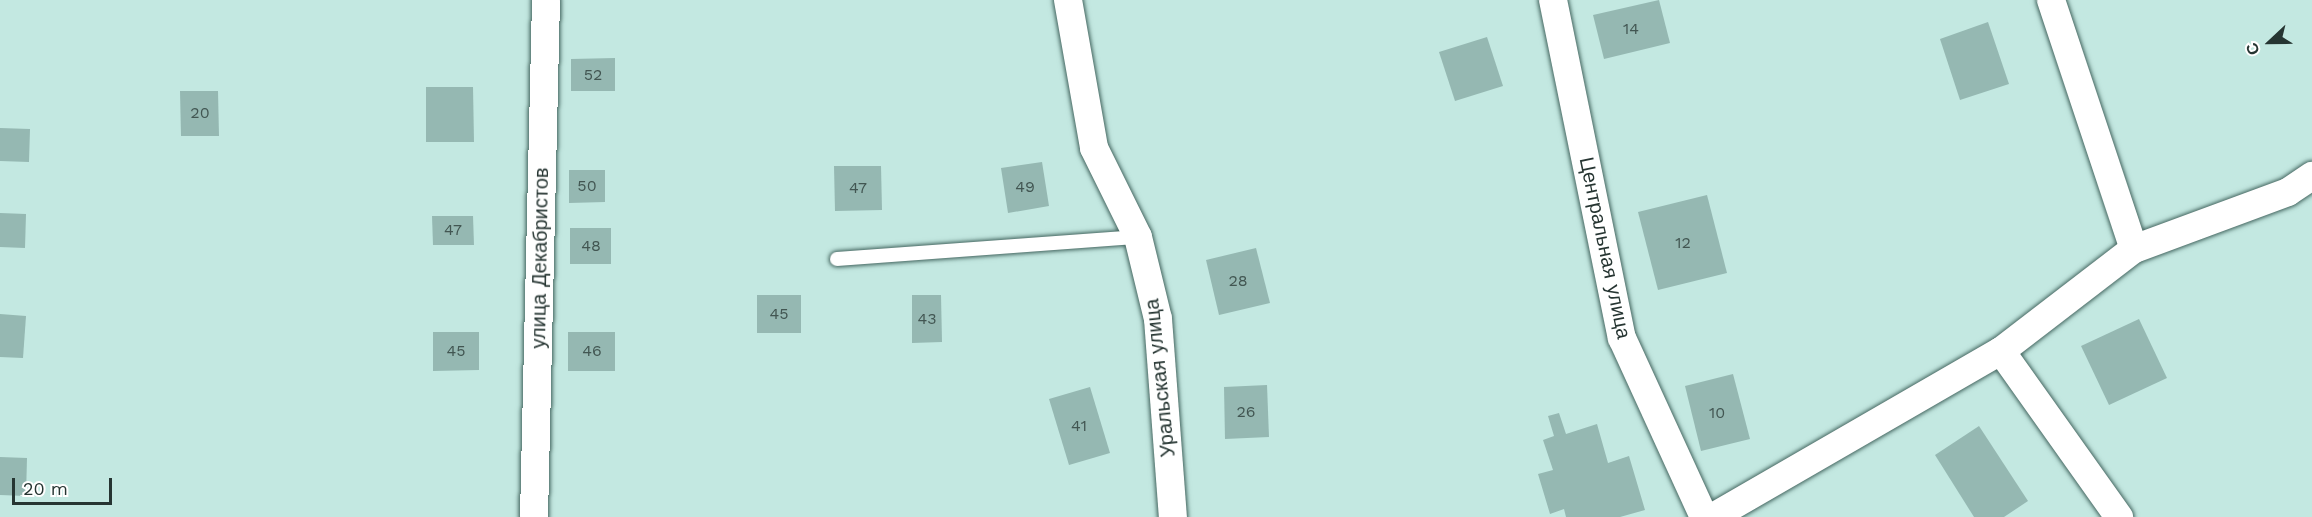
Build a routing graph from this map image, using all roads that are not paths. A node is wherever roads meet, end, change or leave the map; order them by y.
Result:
1 (546, 0) edge
2 (1068, 0) edge
3 (1553, 0) edge
4 (2051, 0) edge
5 (2312, 176) edge
6 (1138, 237) junction
7 (2134, 249) junction
8 (837, 259) dead end
9 (2001, 351) junction
10 (534, 517) edge
11 (1173, 517) edge
12 (1704, 517) edge
13 (1713, 517) edge
14 (2119, 517) edge

1 - 10 street, улица Декабристов
2 - 6 street, Уральская улица
3 - 12 street, Центральная улица
4 - 7 street
5 - 7 street
6 - 8 lane
6 - 11 street, Уральская улица
7 - 9 street
9 - 13 street
9 - 14 street

